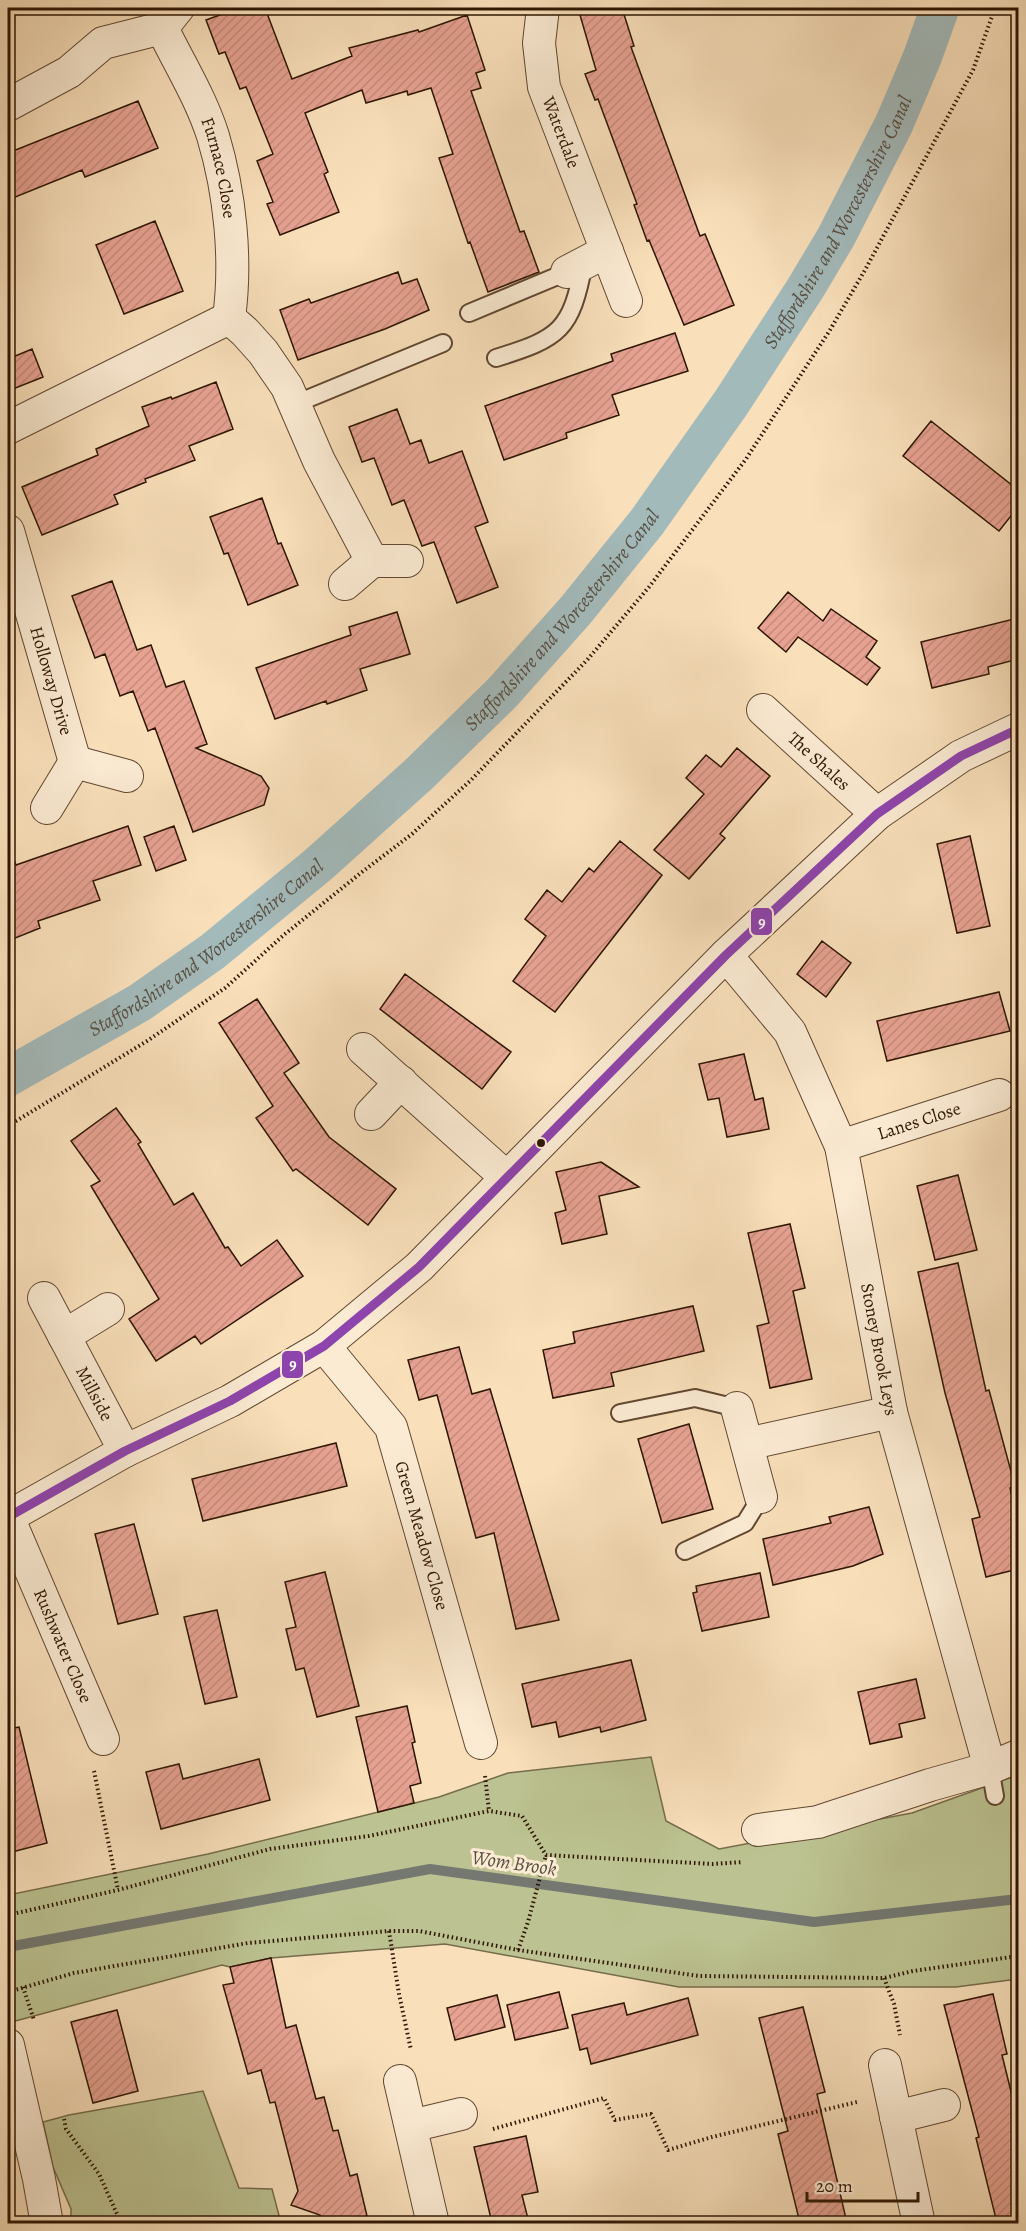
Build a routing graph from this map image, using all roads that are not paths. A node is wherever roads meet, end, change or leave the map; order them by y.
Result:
1 (543, 8) edge
2 (170, 18) edge
3 (8, 105) edge
4 (586, 262) junction
5 (626, 302) dead end
6 (469, 313) dead end
7 (229, 318) junction
8 (443, 343) dead end
9 (495, 358) dead end
10 (295, 404) junction
11 (8, 428) edge
12 (8, 531) edge
13 (372, 561) junction
14 (406, 561) dead end
15 (345, 584) dead end
16 (763, 710) dead end
17 (1018, 729) edge
18 (75, 762) junction
19 (127, 776) dead end
20 (47, 808) dead end
21 (877, 814) junction
22 (726, 955) junction
23 (363, 1049) dead end
24 (401, 1082) junction
25 (1009, 1092) edge
26 (371, 1114) dead end
27 (841, 1146) junction
28 (506, 1177) junction
29 (44, 1298) dead end
30 (108, 1309) dead end
31 (64, 1336) junction
32 (324, 1346) junction
33 (737, 1408) joint
34 (891, 1412) junction
35 (620, 1413) dead end
36 (747, 1444) junction
37 (125, 1451) junction
38 (761, 1497) joint
39 (8, 1517) edge
40 (685, 1551) dead end
41 (103, 1739) road end
42 (481, 1743) dead end
43 (1018, 1756) edge
44 (992, 1782) junction
45 (758, 1830) dead end
46 (8, 2045) edge
47 (400, 2081) road end
48 (944, 2105) dead end
49 (472, 2122) road end
50 (411, 2126) junction
51 (47, 2223) edge
52 (433, 2223) edge
53 (919, 2223) edge

1 - 4 street, Waterdale
2 - 3 street, Furnace Close
2 - 7 street, Furnace Close
4 - 5 street, Waterdale
4 - 6 lane
4 - 9 lane
7 - 10 street
7 - 11 street
8 - 10 lane
10 - 13 street
12 - 18 street, Holloway Drive
13 - 14 street
13 - 15 street
16 - 21 street, The Shales
17 - 21 street
18 - 19 street
18 - 20 street
21 - 22 street
22 - 27 street, Stoney Brook Leys
22 - 28 street
23 - 24 street
24 - 26 street
24 - 28 street
25 - 27 street, Lanes Close
27 - 34 street, Stoney Brook Leys
28 - 32 street
29 - 31 street, Millside
30 - 31 street
31 - 37 street, Millside
32 - 37 street
32 - 42 street, Green Meadow Close
33 - 35 lane
33 - 36 street
34 - 36 street
34 - 44 street, Stoney Brook Leys
36 - 38 street
37 - 39 street
38 - 40 lane
39 - 41 street, Rushwater Close
43 - 44 street
44 - 45 street
46 - 51 street
47 - 50 street
48 - 53 street
49 - 50 street
50 - 52 street

